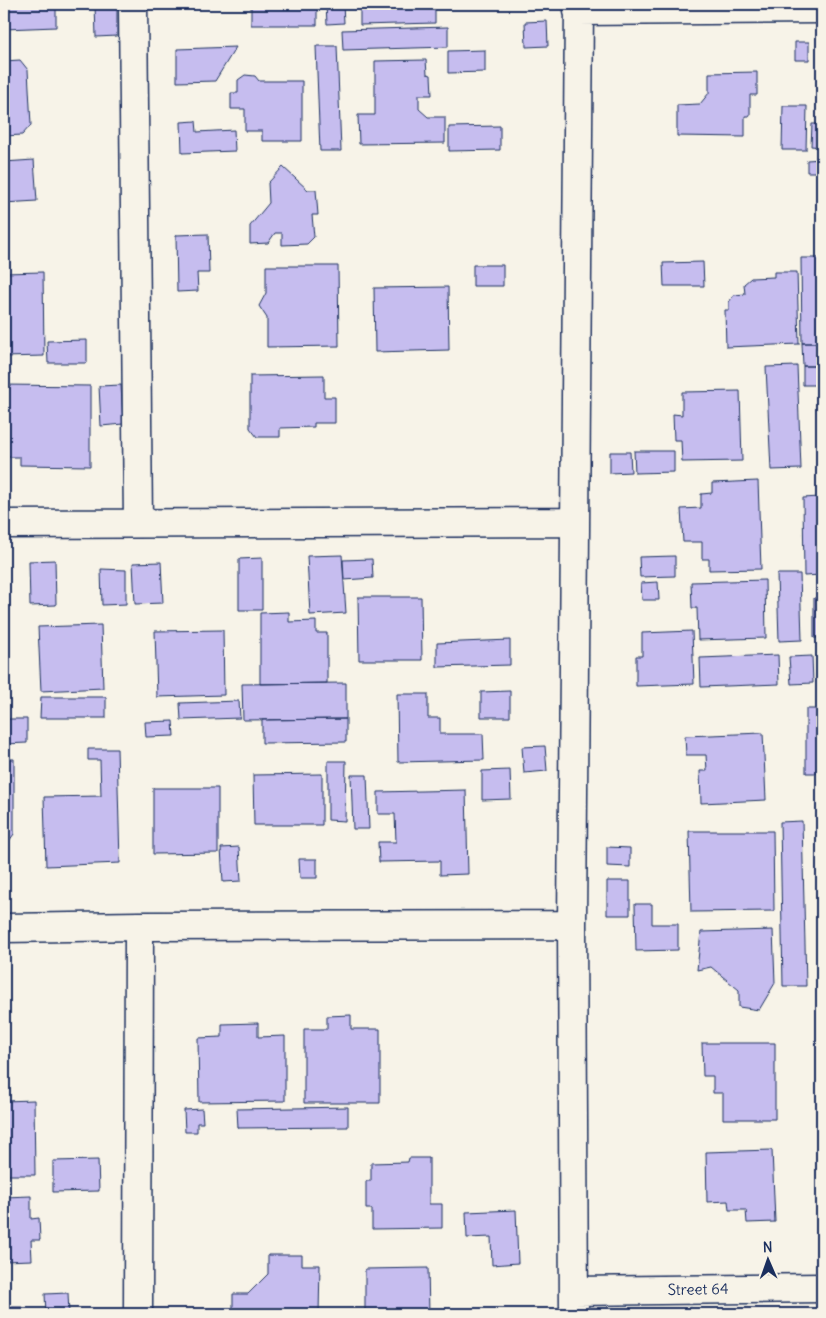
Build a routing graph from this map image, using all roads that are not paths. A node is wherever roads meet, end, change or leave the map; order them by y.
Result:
1 (132, 4) edge
2 (579, 7) edge
3 (822, 10) edge
4 (574, 522) junction
5 (138, 523) junction
6 (4, 524) edge
7 (572, 925) junction
8 (139, 926) junction
9 (4, 928) edge
10 (822, 1288) edge
11 (574, 1303) edge
12 (138, 1314) edge

1 - 5 street
2 - 3 street
2 - 4 street
4 - 5 street
4 - 7 street
5 - 6 street
7 - 8 street
7 - 11 street
8 - 9 street
8 - 12 street
10 - 11 street, Street 64

